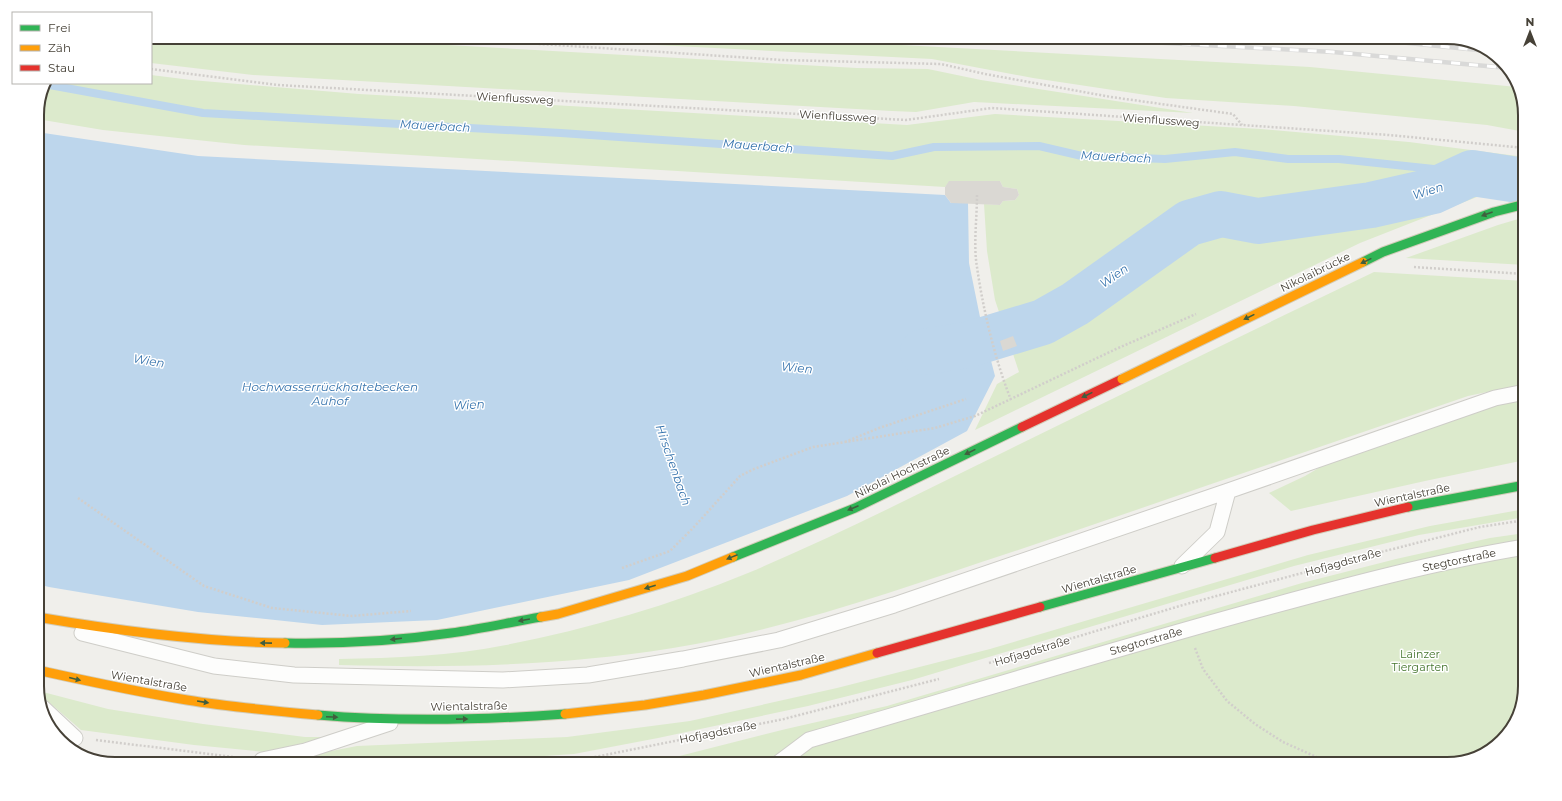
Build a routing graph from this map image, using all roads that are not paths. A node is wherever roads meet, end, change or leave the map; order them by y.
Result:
1 (1518, 206) edge
2 (1122, 378) joint
3 (1518, 393) edge
4 (1518, 486) edge
5 (1228, 491) junction
6 (1518, 548) edge
7 (1180, 568) junction
8 (44, 617) edge
9 (44, 624) edge
10 (44, 672) edge
11 (50, 715) edge
12 (400, 720) junction
13 (75, 738) road end
14 (276, 757) edge
15 (786, 757) edge

1 -> 2 main road, Nikolaibrücke, bridge
2 -> 8 main road, Nikolai Hochstraße
3 - 5 lane
4 - 7 main road, Wientalstraße
5 - 7 lane
5 - 9 lane
6 - 15 lane, Stegtorstraße
12 -> 7 main road, Wientalstraße
10 -> 12 main road, Wientalstraße
11 - 13 lane
12 - 14 lane

